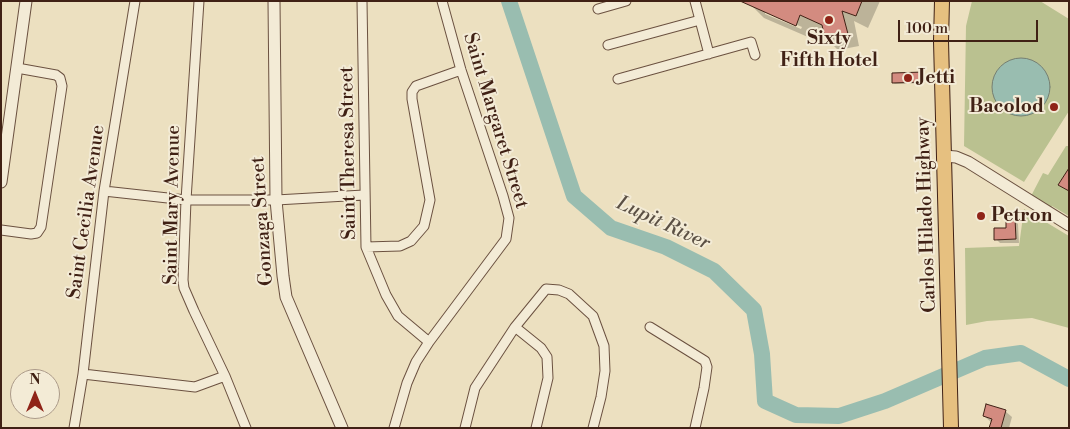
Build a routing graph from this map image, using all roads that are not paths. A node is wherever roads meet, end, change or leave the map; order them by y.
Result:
1 (26, 1) edge
2 (135, 1) edge
3 (199, 1) edge
4 (274, 1) edge
5 (362, 1) edge
6 (442, 1) edge
7 (626, 1) edge
8 (695, 1) edge
9 (942, 2) edge
10 (598, 9) dead end
11 (700, 20) junction
12 (608, 45) dead end
13 (709, 54) junction
14 (755, 54) dead end
15 (18, 68) junction
16 (461, 70) junction
17 (618, 79) dead end
18 (944, 156) junction
19 (1, 182) edge
20 (104, 191) junction
21 (364, 195) junction
22 (186, 200) junction
23 (276, 200) junction
24 (1069, 225) edge
25 (1, 230) edge
26 (366, 247) junction
27 (650, 327) dead end
28 (515, 328) junction
29 (429, 342) junction
30 (82, 374) junction
31 (225, 376) junction
32 (74, 428) edge
33 (246, 428) edge
34 (342, 428) edge
35 (394, 428) edge
36 (465, 428) edge
37 (536, 428) edge
38 (593, 428) edge
39 (695, 428) edge
40 (951, 428) edge

1 - 15 street
2 - 20 street, Saint Cecilia Avenue
3 - 22 street, Saint Mary Avenue
4 - 23 street, Gonzaga Street
5 - 21 street, Saint Theresa Street
6 - 16 street, Saint Margaret Street
7 - 10 street
8 - 11 street
9 - 18 main road, Carlos Hilado Highway
11 - 12 street
11 - 13 street
13 - 14 street
13 - 17 street
15 - 19 street
15 - 25 street
16 - 26 street
16 - 29 street, Saint Margaret Street
18 - 24 street
18 - 40 main road, Carlos Hilado Highway
20 - 22 street
20 - 30 street, Saint Cecilia Avenue
21 - 23 street
21 - 26 street, Saint Theresa Street
22 - 23 street
22 - 31 street, Saint Mary Avenue
23 - 34 street, Gonzaga Street
26 - 29 street, Saint Theresa Street
27 - 39 street
28 - 36 street
28 - 37 street
28 - 38 street
29 - 35 street, Saint Margaret Street
30 - 31 street
30 - 32 street, Saint Cecilia Avenue
31 - 33 street, Saint Mary Avenue

